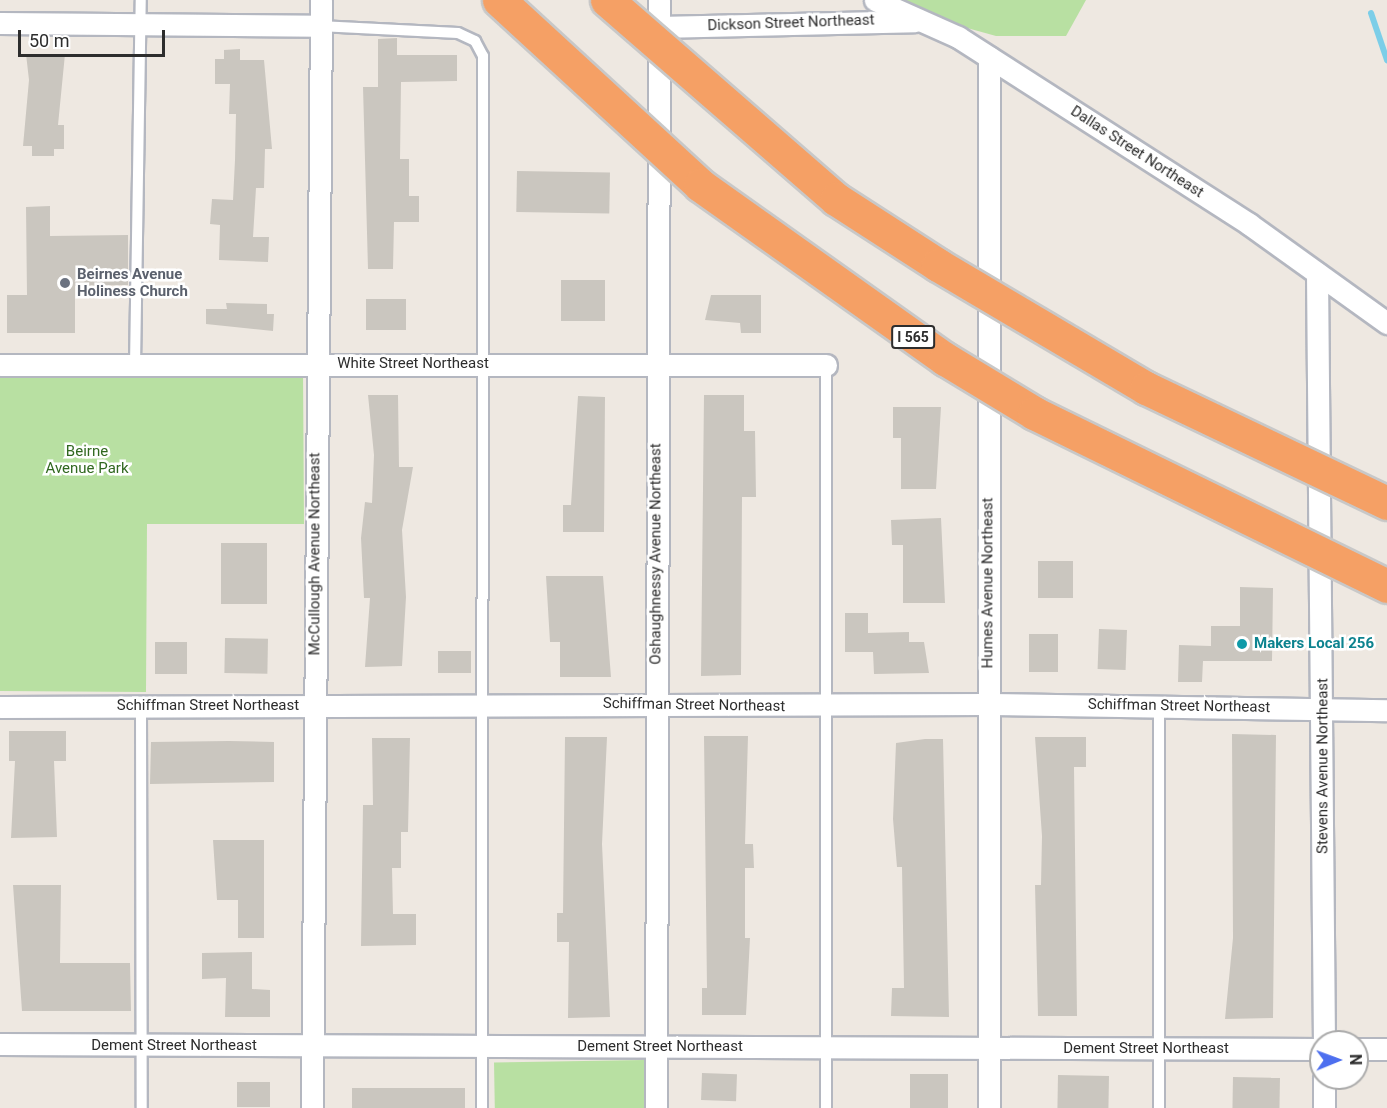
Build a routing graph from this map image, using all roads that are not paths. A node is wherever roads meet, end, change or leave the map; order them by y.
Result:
1 (141, 0) edge
2 (321, 0) edge
3 (499, 0) edge
4 (607, 0) edge
5 (659, 0) edge
6 (875, 0) edge
7 (924, 22) junction
8 (0, 23) edge
9 (141, 24) junction
10 (318, 26) junction
11 (658, 27) junction
12 (989, 57) junction
13 (1317, 273) junction
14 (1387, 323) edge
15 (316, 364) junction
16 (484, 364) junction
17 (657, 364) junction
18 (0, 365) edge
19 (135, 365) junction
20 (826, 365) joint
21 (1387, 503) edge
22 (1387, 586) edge
23 (655, 704) junction
24 (988, 704) junction
25 (485, 705) junction
26 (1159, 705) junction
27 (315, 706) junction
28 (827, 706) junction
29 (0, 707) edge
30 (141, 707) junction
31 (1322, 708) junction
32 (1387, 710) edge
33 (1324, 1030) edge
34 (0, 1044) edge
35 (142, 1046) junction
36 (313, 1047) junction
37 (482, 1047) junction
38 (656, 1047) junction
39 (826, 1048) junction
40 (989, 1048) junction
41 (1159, 1049) junction
42 (1309, 1049) edge
43 (1369, 1049) edge
44 (1387, 1049) edge
45 (1324, 1090) edge
46 (142, 1108) edge
47 (312, 1108) edge
48 (482, 1108) edge
49 (656, 1108) edge
50 (826, 1108) edge
51 (989, 1108) edge
52 (1159, 1108) edge
53 (1324, 1108) edge

1 - 9 lane
2 - 10 street, McCullough Avenue Northeast
3 - 22 highway, I 565, bridge
4 - 21 highway, bridge
5 - 11 street, Oshaughnessy Avenue Northeast
6 - 7 street, Dallas Street Northeast
7 - 11 street, Dickson Street Northeast
7 - 12 street, Dallas Street Northeast
8 - 9 street
9 - 10 street
9 - 19 lane
10 - 15 street, McCullough Avenue Northeast
10 - 16 lane
11 - 17 street, Oshaughnessy Avenue Northeast
12 - 13 street, Dallas Street Northeast
12 - 24 street, Humes Avenue Northeast
13 - 14 street, Dallas Street Northeast
13 - 31 street, Stevens Avenue Northeast
15 - 16 street, White Street Northeast
15 - 19 street, White Street Northeast
15 - 27 street, McCullough Avenue Northeast
16 - 17 street, White Street Northeast
16 - 25 lane
17 - 20 street, White Street Northeast
17 - 23 street, Oshaughnessy Avenue Northeast
18 - 19 street, White Street Northeast
20 - 28 lane
23 - 25 street, Schiffman Street Northeast
23 - 28 street, Schiffman Street Northeast
23 - 38 street, Oshaughnessy Avenue Northeast
24 - 26 street, Schiffman Street Northeast
24 - 28 street, Schiffman Street Northeast
24 - 40 street, Humes Avenue Northeast
25 - 27 street, Schiffman Street Northeast
25 - 37 lane
26 - 31 street, Schiffman Street Northeast
26 - 41 lane
27 - 30 street, Schiffman Street Northeast
27 - 36 street, McCullough Avenue Northeast
28 - 39 lane
29 - 30 street, Schiffman Street Northeast
30 - 35 lane
31 - 32 street, Schiffman Street Northeast
31 - 33 street, Stevens Avenue Northeast
34 - 35 street, Dement Street Northeast
35 - 36 street, Dement Street Northeast
35 - 46 lane
36 - 37 street, Dement Street Northeast
36 - 47 street, McCullough Avenue Northeast
37 - 38 street, Dement Street Northeast
37 - 48 lane
38 - 39 street, Dement Street Northeast
38 - 49 street, Oshaughnessy Avenue Northeast
39 - 40 street, Dement Street Northeast
39 - 50 lane
40 - 41 street, Dement Street Northeast
40 - 51 street, Humes Avenue Northeast
41 - 42 street, Dement Street Northeast
41 - 52 lane
43 - 44 street
45 - 53 street

